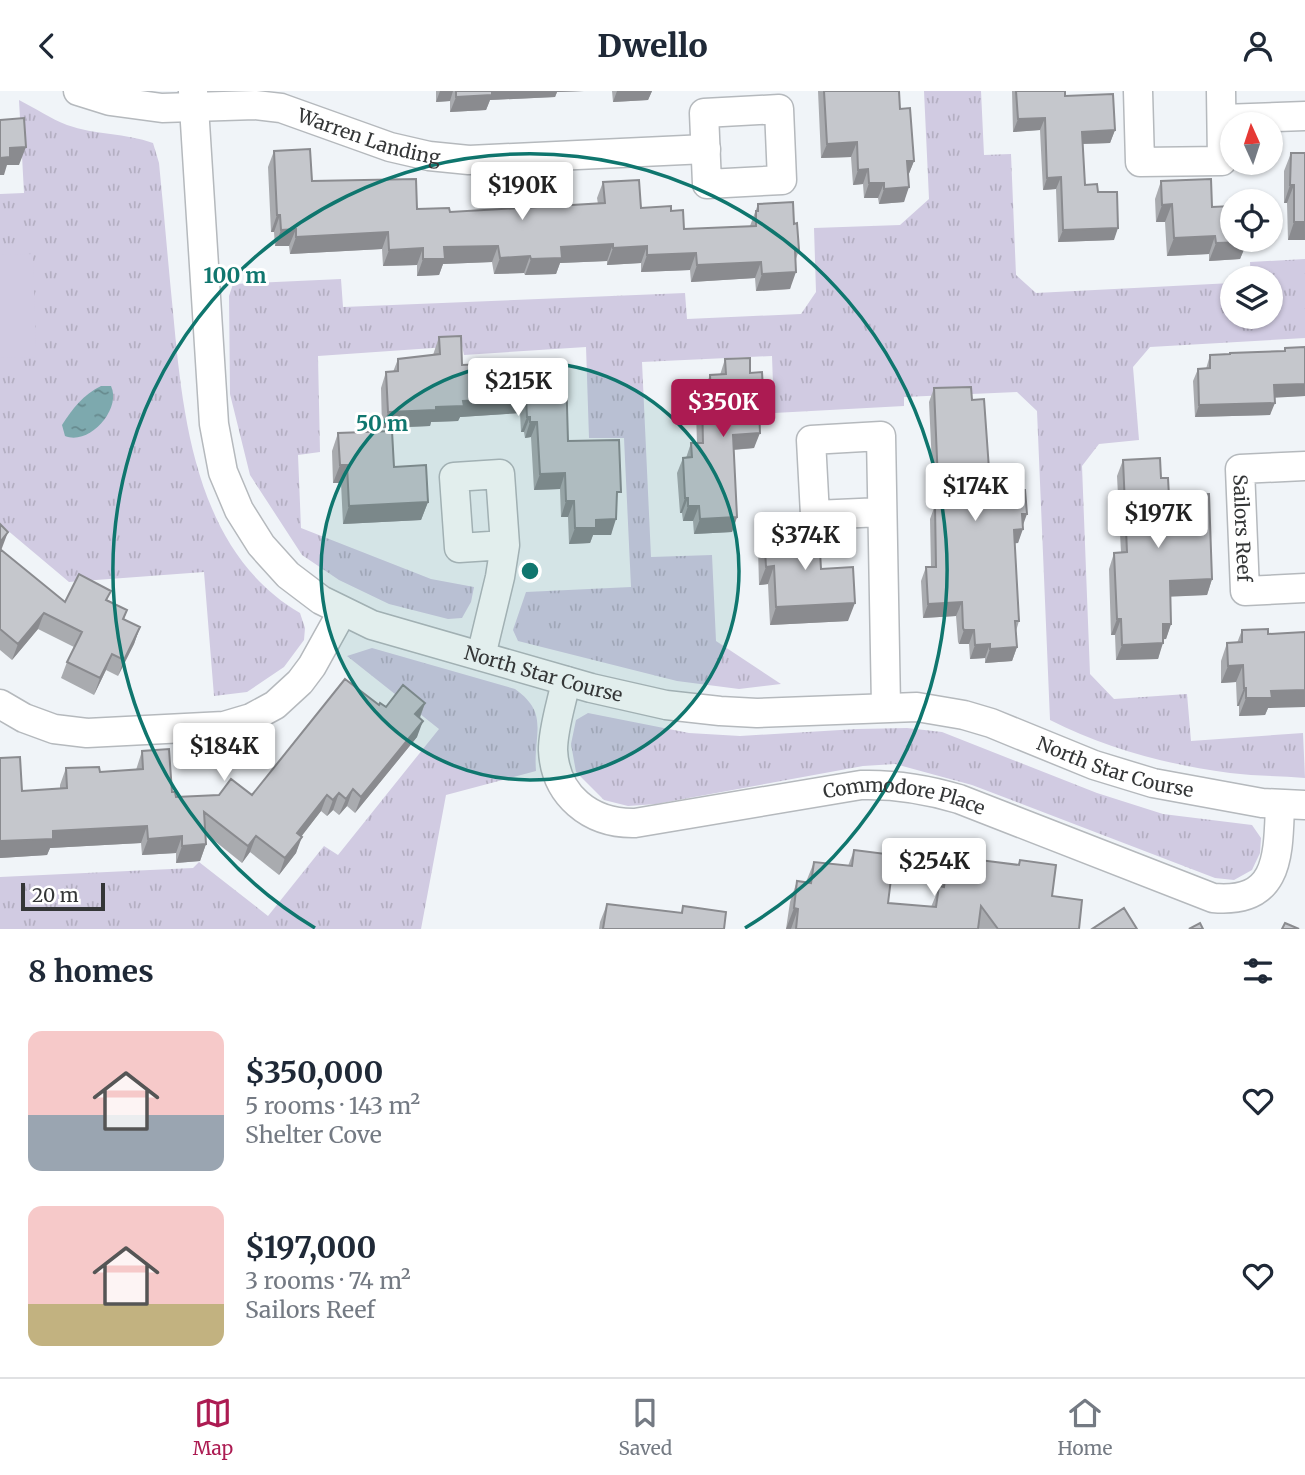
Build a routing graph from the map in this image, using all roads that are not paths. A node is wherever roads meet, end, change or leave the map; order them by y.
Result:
1 (78, 91) edge
2 (1138, 91) edge
3 (1221, 91) edge
4 (194, 100) edge
5 (1222, 112) edge
6 (1305, 116) edge
7 (1283, 117) edge
8 (706, 149) dead end
9 (1220, 161) edge
10 (1305, 466) edge
11 (882, 512) dead end
12 (505, 545) dead end
13 (1305, 588) edge
14 (342, 612) junction
15 (481, 656) junction
16 (566, 681) junction
17 (0, 704) edge
18 (886, 706) junction
19 (1293, 805) edge

1 - 4 street, Warren Landing
2 - 9 street
3 - 5 street
4 - 8 street, Warren Landing
4 - 14 street, North Star Course
6 - 7 street
10 - 13 street, Sailors Reef
11 - 18 street
12 - 15 street
14 - 15 street, North Star Course
14 - 17 street
15 - 16 street, North Star Course
16 - 18 street, North Star Course
16 - 19 street, Commodore Place
18 - 19 street, North Star Course

